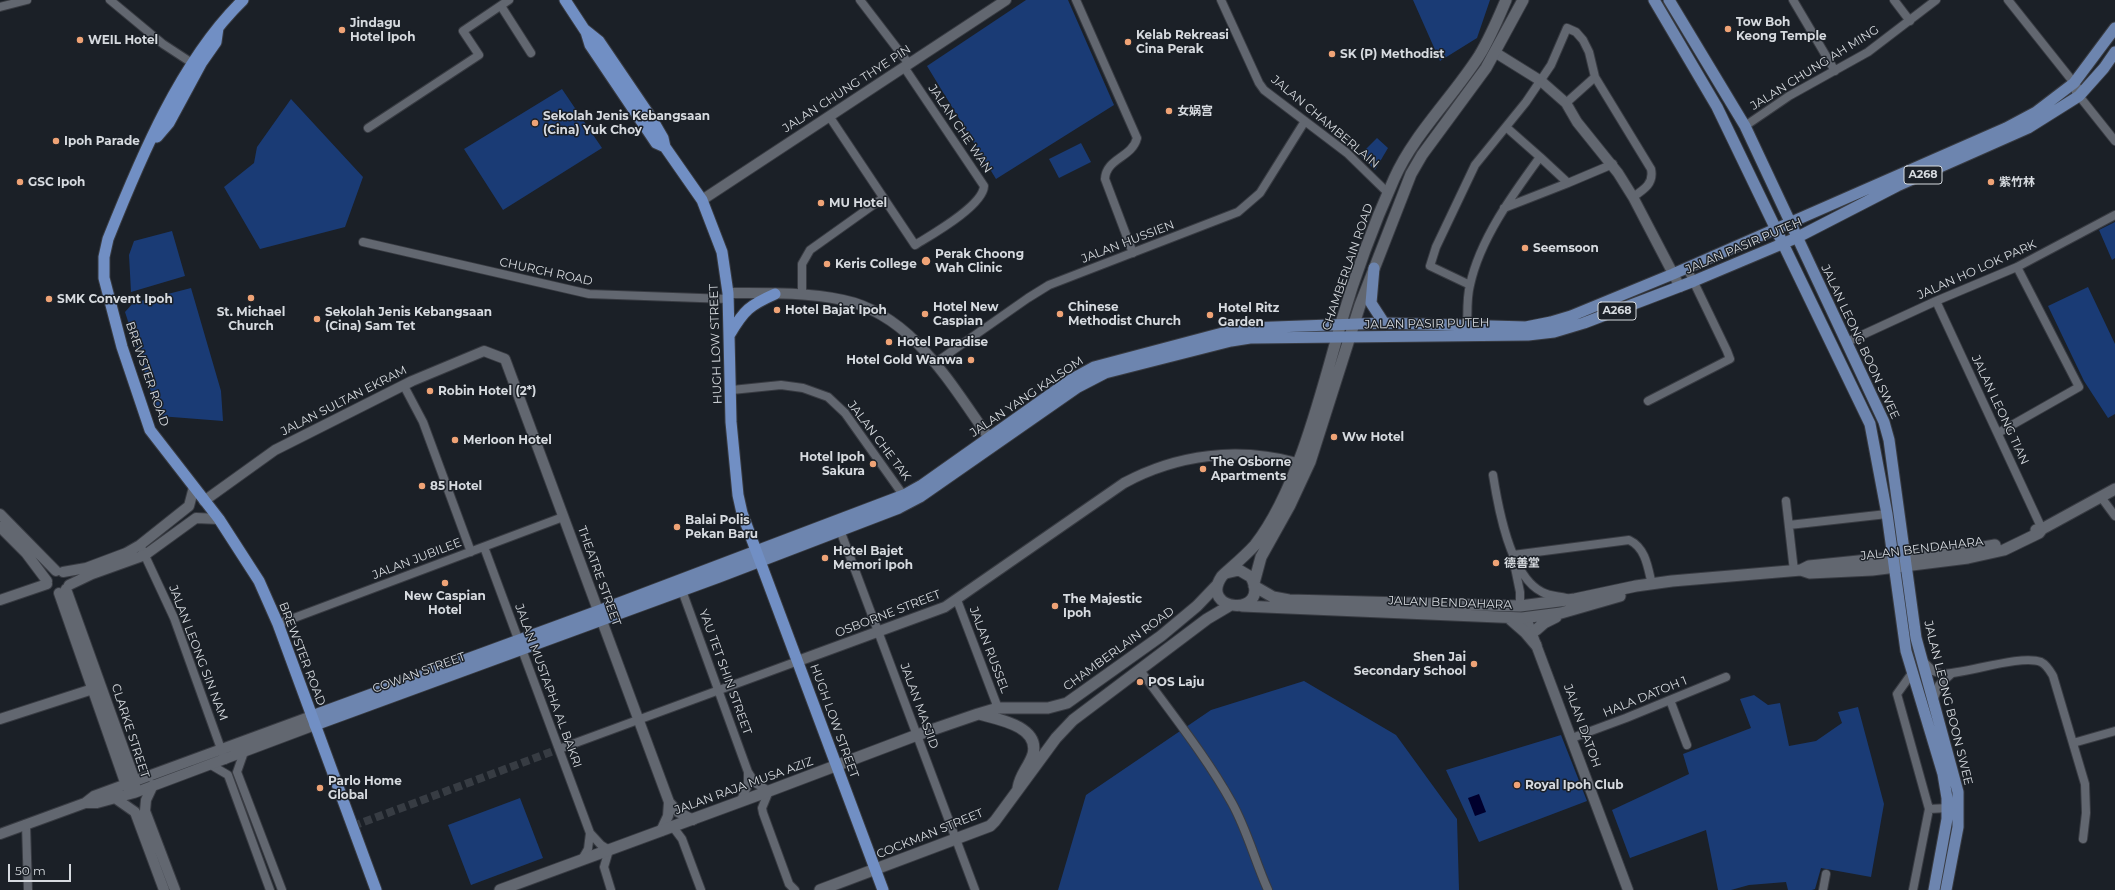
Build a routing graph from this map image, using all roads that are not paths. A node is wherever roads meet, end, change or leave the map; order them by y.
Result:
1 (27, 0) edge
2 (110, 0) edge
3 (243, 0) edge
4 (510, 0) edge
5 (564, 0) edge
6 (860, 0) edge
7 (1006, 0) edge
8 (1076, 0) edge
9 (1221, 0) edge
10 (1506, 0) edge
11 (1523, 0) edge
12 (1654, 0) edge
13 (1669, 0) edge
14 (1793, 0) edge
15 (1894, 0) edge
16 (1936, 0) edge
17 (2008, 0) edge
18 (501, 6) junction
19 (0, 7) edge
20 (1910, 20) junction
21 (219, 25) junction
22 (2115, 28) edge
23 (2115, 52) edge
24 (531, 53) dead end
25 (1496, 53) junction
26 (192, 63) junction
27 (907, 65) junction
28 (1835, 71) junction
29 (1595, 77) junction
30 (1541, 81) junction
31 (2073, 84) junction
32 (2080, 95) junction
33 (1566, 103) junction
34 (829, 116) junction
35 (1305, 121) junction
36 (1745, 126) junction
37 (1506, 127) junction
38 (368, 128) dead end
39 (2115, 141) edge
40 (150, 144) junction
41 (1540, 158) junction
42 (1613, 164) junction
43 (1568, 183) junction
44 (1388, 193) junction
45 (1634, 197) junction
46 (884, 198) junction
47 (702, 200) junction
48 (1779, 201) junction
49 (1504, 208) junction
50 (1767, 212) junction
51 (1810, 214) junction
52 (2115, 215) edge
53 (1789, 224) junction
54 (1815, 229) junction
55 (1775, 230) junction
56 (1796, 238) junction
57 (1755, 239) junction
58 (362, 242) dead end
59 (1782, 244) junction
60 (1133, 253) junction
61 (1761, 254) junction
62 (1805, 256) junction
63 (1793, 265) junction
64 (2017, 267) junction
65 (1374, 268) junction
66 (1687, 268) junction
67 (1673, 274) junction
68 (1694, 281) junction
69 (1470, 285) junction
70 (1680, 287) junction
71 (775, 294) junction
72 (802, 294) junction
73 (728, 296) junction
74 (1936, 301) junction
75 (1384, 323) junction
76 (1341, 324) junction
77 (1354, 324) junction
78 (1467, 331) junction
79 (730, 334) junction
80 (1337, 338) junction
81 (1350, 338) junction
82 (1847, 342) junction
83 (1140, 358) junction
84 (504, 359) joint
85 (935, 363) junction
86 (404, 386) junction
87 (732, 390) junction
88 (1648, 401) dead end
89 (1998, 433) junction
90 (991, 442) junction
91 (1297, 463) junction
92 (1493, 475) dead end
93 (194, 487) junction
94 (2115, 489) edge
95 (2101, 497) junction
96 (906, 499) junction
97 (204, 501) junction
98 (1786, 501) dead end
99 (0, 514) edge
100 (1886, 514) junction
101 (2115, 516) edge
102 (563, 517) junction
103 (219, 520) junction
104 (1789, 525) junction
105 (0, 527) edge
106 (2042, 529) junction
107 (840, 530) junction
108 (140, 545) junction
109 (484, 547) junction
110 (471, 552) junction
111 (145, 555) junction
112 (1513, 555) junction
113 (759, 556) junction
114 (1900, 562) junction
115 (1798, 571) junction
116 (60, 572) junction
117 (1226, 573) junction
118 (47, 582) junction
119 (1218, 584) junction
120 (1254, 584) junction
121 (1652, 585) junction
122 (680, 586) junction
123 (65, 589) junction
124 (0, 600) edge
125 (957, 600) junction
126 (1315, 605) junction
127 (1480, 605) junction
128 (1574, 605) junction
129 (1229, 606) junction
130 (1242, 606) junction
131 (1520, 606) junction
132 (600, 616) junction
133 (1529, 617) junction
134 (1509, 618) junction
135 (278, 624) junction
136 (1536, 630) junction
137 (878, 632) junction
138 (521, 645) junction
139 (1536, 645) junction
140 (1920, 657) junction
141 (798, 661) junction
142 (1544, 661) junction
143 (1140, 670) junction
144 (1912, 673) junction
145 (1951, 674) junction
146 (1726, 677) dead end
147 (97, 687) junction
148 (718, 690) junction
149 (1670, 700) junction
150 (1933, 701) junction
151 (998, 708) junction
152 (978, 714) junction
153 (0, 718) edge
154 (639, 720) junction
155 (313, 721) junction
156 (2115, 731) edge
157 (917, 735) junction
158 (1572, 738) junction
159 (2073, 743) junction
160 (1687, 745) dead end
161 (559, 749) junction
162 (244, 752) junction
163 (224, 755) junction
164 (211, 765) junction
165 (837, 766) junction
166 (748, 772) junction
167 (131, 783) junction
168 (153, 786) junction
169 (1018, 788) junction
170 (769, 792) junction
171 (134, 793) junction
172 (115, 798) junction
173 (669, 802) junction
174 (740, 802) junction
175 (85, 803) junction
176 (1948, 808) junction
177 (1929, 809) junction
178 (693, 820) junction
179 (26, 824) junction
180 (673, 827) junction
181 (661, 831) junction
182 (590, 833) junction
183 (0, 834) edge
184 (2083, 839) dead end
185 (955, 840) junction
186 (610, 850) junction
187 (580, 861) junction
188 (876, 870) junction
189 (1826, 874) dead end
190 (28, 890) edge
191 (164, 890) edge
192 (175, 890) edge
193 (270, 890) edge
194 (282, 890) edge
195 (376, 890) edge
196 (500, 890) edge
197 (611, 890) edge
198 (701, 890) edge
199 (795, 890) edge
200 (820, 890) edge
201 (883, 890) edge
202 (975, 890) edge
203 (1268, 890) edge
204 (1628, 890) edge
205 (1823, 890) edge
206 (1913, 890) edge
207 (1934, 890) edge
208 (1946, 890) edge

1 - 19 street
2 - 26 street
3 - 21 highway, BREWSTER ROAD
4 - 18 street
5 - 47 highway, HUGH LOW STREET
6 - 27 street
7 - 27 street, JALAN CHUNG THYE PIN
8 - 60 street
9 - 35 street, JALAN CHAMBERLAIN
10 - 44 main road, CHAMBERLAIN ROAD
11 - 25 main road, CHAMBERLAIN ROAD
12 - 50 main road, JALAN LEONG BOON SWEE
13 - 36 main road, JALAN LEONG BOON SWEE
14 - 28 street
15 - 20 street
16 - 20 street, JALAN CHUNG AH MING
17 - 31 street
18 - 24 street
18 - 38 street
20 - 28 street, JALAN CHUNG AH MING
21 - 26 highway, BREWSTER ROAD
21 - 40 highway
22 - 31 main road, JALAN PASIR PUTEH / A268
23 - 32 main road, JALAN PASIR PUTEH / A268
25 - 30 street
25 - 65 main road, CHAMBERLAIN ROAD
26 - 40 highway, BREWSTER ROAD
27 - 34 street, JALAN CHUNG THYE PIN
27 - 46 street, JALAN CHE WAN
28 - 36 street, JALAN CHUNG AH MING
29 - 30 street
29 - 33 street
29 - 45 street
30 - 33 street
30 - 37 street
31 - 32 street
31 - 51 main road, JALAN PASIR PUTEH / A268
32 - 39 street
32 - 54 main road, JALAN PASIR PUTEH / A268
33 - 42 street
34 - 46 street
34 - 47 street, JALAN CHUNG THYE PIN
35 - 44 street, JALAN CHAMBERLAIN
35 - 60 street, JALAN HUSSIEN
36 - 48 main road, JALAN LEONG BOON SWEE
37 - 41 street
37 - 69 street
40 - 93 highway, BREWSTER ROAD
41 - 43 street
41 - 49 street
42 - 43 street
42 - 45 street
43 - 49 street
44 - 76 main road, CHAMBERLAIN ROAD
45 - 67 street
46 - 72 street
47 - 73 highway, HUGH LOW STREET
48 - 51 main road
48 - 53 main road, JALAN LEONG BOON SWEE
49 - 69 street
50 - 55 main road, JALAN LEONG BOON SWEE
50 - 57 main road
51 - 53 main road, JALAN PASIR PUTEH / A268
52 - 64 street, JALAN HO LOK PARK
53 - 55 main road, JALAN PASIR PUTEH / A268
53 - 56 main road, JALAN LEONG BOON SWEE
54 - 56 main road, JALAN PASIR PUTEH / A268
54 - 62 main road
55 - 57 main road, JALAN PASIR PUTEH / A268
55 - 59 main road, JALAN LEONG BOON SWEE
56 - 59 main road, JALAN PASIR PUTEH / A268
56 - 62 main road, JALAN LEONG BOON SWEE
57 - 66 main road, JALAN PASIR PUTEH / A268
58 - 73 street, CHURCH ROAD
59 - 61 main road, JALAN PASIR PUTEH / A268
59 - 63 main road, JALAN LEONG BOON SWEE
60 - 85 street, JALAN HUSSIEN
61 - 63 main road
61 - 68 main road, JALAN PASIR PUTEH / A268
62 - 82 main road, JALAN LEONG BOON SWEE
63 - 100 main road, JALAN LEONG BOON SWEE
64 - 74 street, JALAN HO LOK PARK
64 - 89 street
65 - 75 main road
65 - 77 main road, CHAMBERLAIN ROAD
66 - 67 main road, JALAN PASIR PUTEH / A268
66 - 68 street
67 - 70 street
67 - 78 main road, JALAN PASIR PUTEH / A268
68 - 70 main road, JALAN PASIR PUTEH / A268
68 - 88 street
69 - 78 street
70 - 78 main road, JALAN PASIR PUTEH / A268
71 - 72 street
71 - 73 street
71 - 79 highway
72 - 85 street
73 - 79 highway, HUGH LOW STREET
74 - 82 street, JALAN HO LOK PARK
74 - 89 street, JALAN LEONG TIAN
75 - 77 main road, JALAN PASIR PUTEH / A268
75 - 78 main road, JALAN PASIR PUTEH / A268
76 - 77 main road, JALAN YANG KALSOM
76 - 80 main road, CHAMBERLAIN ROAD
76 - 83 main road, JALAN YANG KALSOM
77 - 80 main road
77 - 81 main road, CHAMBERLAIN ROAD
78 - 81 main road, JALAN PASIR PUTEH / A268
79 - 87 highway, HUGH LOW STREET
80 - 81 main road, JALAN PASIR PUTEH
80 - 83 main road, JALAN YANG KALSOM
80 - 91 main road, CHAMBERLAIN ROAD
81 - 120 main road, CHAMBERLAIN ROAD
82 - 114 main road, JALAN LEONG BOON SWEE
83 - 90 main road, JALAN YANG KALSOM
84 - 86 street, JALAN SULTAN EKRAM
84 - 102 street, THEATRE STREET
85 - 90 street
86 - 97 street, JALAN SULTAN EKRAM
86 - 110 street
87 - 96 street, JALAN CHE TAK
87 - 113 highway, HUGH LOW STREET
89 - 106 street, JALAN LEONG TIAN
90 - 96 main road, JALAN YANG KALSOM
91 - 117 main road, CHAMBERLAIN ROAD
91 - 125 street, OSBORNE STREET
92 - 112 street
93 - 97 highway, BREWSTER ROAD
93 - 108 street
94 - 95 main road, JALAN BENDAHARA
95 - 101 street
95 - 106 main road, JALAN BENDAHARA
96 - 107 main road, JALAN YANG KALSOM
96 - 113 main road, JALAN YANG KALSOM
97 - 103 highway, BREWSTER ROAD
98 - 104 street
99 - 116 street
100 - 104 street
100 - 114 main road, JALAN LEONG BOON SWEE
102 - 109 street, JALAN JUBILEE
102 - 132 street, THEATRE STREET
103 - 111 street
103 - 135 highway, BREWSTER ROAD
104 - 115 street
105 - 118 street
106 - 114 main road, JALAN BENDAHARA
107 - 113 main road, JALAN YANG KALSOM
107 - 137 street, JALAN MASJID
108 - 111 street, JALAN LEONG SIN NAM
108 - 116 street
109 - 110 street, JALAN JUBILEE
109 - 138 street, JALAN MUSTAPHA AL BAKRI
110 - 135 street, JALAN JUBILEE
111 - 123 street
111 - 163 street, JALAN LEONG SIN NAM
112 - 121 street
112 - 128 street
112 - 131 street
113 - 122 main road, COWAN STREET
113 - 141 highway, HUGH LOW STREET
114 - 115 main road, JALAN BENDAHARA
114 - 140 main road, JALAN LEONG BOON SWEE
114 - 144 main road, JALAN LEONG BOON SWEE
115 - 121 main road, JALAN BENDAHARA
116 - 118 street
116 - 123 street
117 - 119 main road
117 - 120 main road
118 - 123 street
118 - 124 street
119 - 129 main road
119 - 151 main road, CHAMBERLAIN ROAD
120 - 126 main road, JALAN BENDAHARA
120 - 130 main road
121 - 128 main road, JALAN BENDAHARA
122 - 132 main road, COWAN STREET
122 - 148 street, YAU TET SHIN STREET
123 - 147 street, CLARKE STREET
125 - 137 street, OSBORNE STREET
125 - 151 street, JALAN RUSSEL
126 - 127 main road, JALAN BENDAHARA
126 - 130 main road, JALAN BENDAHARA
126 - 134 main road, JALAN BENDAHARA
127 - 131 main road, JALAN BENDAHARA
127 - 133 main road
128 - 131 main road, JALAN BENDAHARA
128 - 133 main road
128 - 136 main road
129 - 130 main road
129 - 143 main road
132 - 138 main road, COWAN STREET
132 - 154 street, THEATRE STREET
133 - 134 main road, JALAN BENDAHARA
133 - 136 street, JALAN DATOH
133 - 139 street, JALAN DATOH
134 - 139 main road
135 - 155 highway, BREWSTER ROAD
136 - 142 street, JALAN DATOH
137 - 141 street, OSBORNE STREET
137 - 157 street, JALAN MASJID
138 - 155 main road, COWAN STREET
138 - 161 street, JALAN MUSTAPHA AL BAKRI
139 - 142 street, JALAN DATOH
140 - 145 street
140 - 150 main road, JALAN LEONG BOON SWEE
141 - 148 street, OSBORNE STREET
141 - 165 highway, HUGH LOW STREET
142 - 158 street, JALAN DATOH
143 - 169 main road, COCKMAN STREET
143 - 203 street
144 - 176 main road, JALAN LEONG BOON SWEE
144 - 177 street
145 - 150 street
145 - 159 street
146 - 149 street, HALA DATOH 1
147 - 153 street
147 - 167 street, CLARKE STREET
148 - 154 street, OSBORNE STREET
148 - 166 street, YAU TET SHIN STREET
149 - 158 street, HALA DATOH 1
149 - 160 street
150 - 208 main road, JALAN LEONG BOON SWEE
151 - 152 main road, JALAN RAJA MUSA AZIZ
152 - 157 main road, JALAN RAJA MUSA AZIZ
152 - 169 main road
154 - 161 street, OSBORNE STREET
154 - 173 street, THEATRE STREET
155 - 162 street, COWAN STREET
155 - 163 street, COWAN STREET
155 - 195 highway, BREWSTER ROAD
156 - 159 street
157 - 165 main road, JALAN RAJA MUSA AZIZ
157 - 185 street, JALAN MASJID
158 - 204 street, JALAN DATOH
159 - 184 street
161 - 182 street, JALAN MUSTAPHA AL BAKRI
162 - 163 street, COWAN STREET
162 - 194 street
163 - 164 street, COWAN STREET
163 - 167 street, COWAN STREET
164 - 168 street, COWAN STREET
164 - 193 street
165 - 170 main road, JALAN RAJA MUSA AZIZ
165 - 188 highway, HUGH LOW STREET
166 - 170 street, YAU TET SHIN STREET
166 - 174 street, YAU TET SHIN STREET
167 - 171 street, CLARKE STREET
167 - 175 street, COWAN STREET
168 - 171 street, COWAN STREET
168 - 192 street, CLARKE STREET
169 - 185 main road, COCKMAN STREET
170 - 174 main road, JALAN RAJA MUSA AZIZ
170 - 199 street
171 - 172 street, COWAN STREET
172 - 175 street, COWAN STREET
172 - 191 street
173 - 178 street, THEATRE STREET
173 - 181 street
174 - 178 main road, JALAN RAJA MUSA AZIZ
175 - 179 street, COWAN STREET
176 - 177 street
176 - 207 main road, JALAN LEONG BOON SWEE
177 - 206 street
178 - 180 main road, JALAN RAJA MUSA AZIZ
179 - 183 street, COWAN STREET
179 - 190 street
180 - 181 main road, JALAN RAJA MUSA AZIZ
180 - 198 street
181 - 186 main road, JALAN RAJA MUSA AZIZ
182 - 186 street, JALAN MUSTAPHA AL BAKRI
182 - 187 street
185 - 188 main road, COCKMAN STREET
185 - 202 street, JALAN MASJID
186 - 187 main road, JALAN RAJA MUSA AZIZ
186 - 197 street
187 - 196 main road, JALAN RAJA MUSA AZIZ
188 - 200 main road, COCKMAN STREET
188 - 201 highway, HUGH LOW STREET
189 - 205 street

